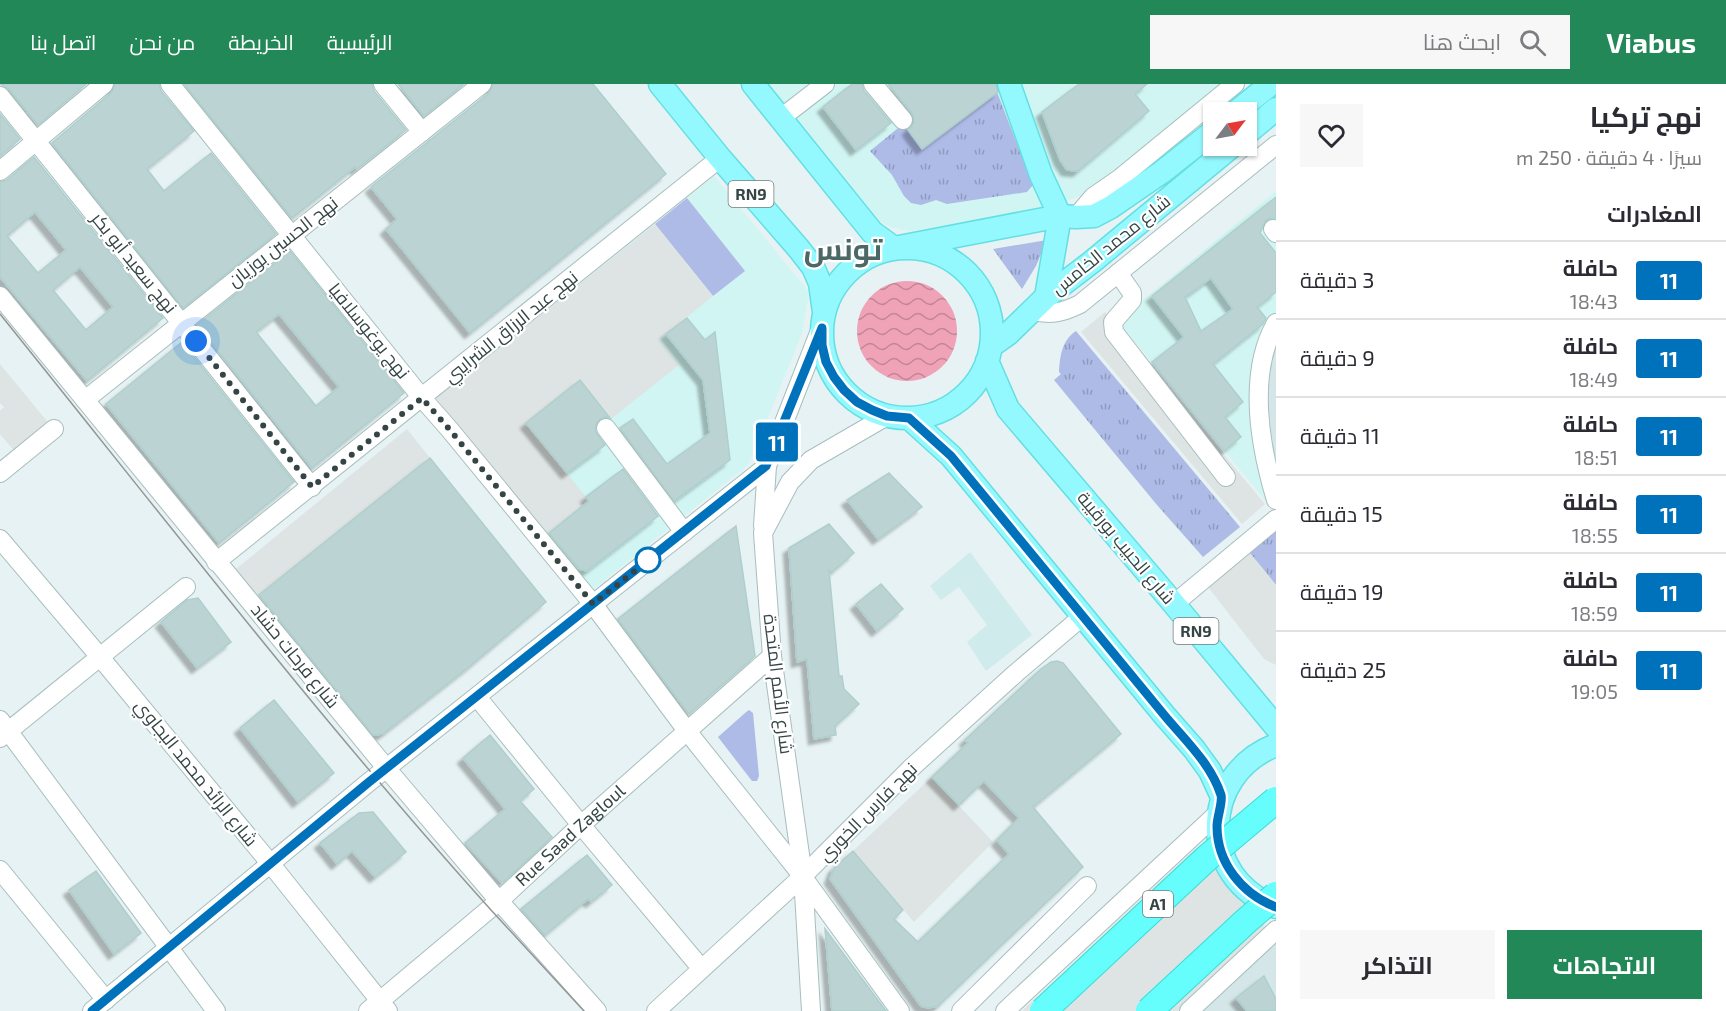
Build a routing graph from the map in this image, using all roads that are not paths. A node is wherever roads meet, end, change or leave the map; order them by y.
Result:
1 (104, 84) edge
2 (170, 84) edge
3 (383, 84) edge
4 (482, 84) edge
5 (660, 84) edge
6 (753, 84) edge
7 (825, 84) edge
8 (873, 84) edge
9 (1009, 84) edge
10 (1234, 84) edge
11 (1271, 84) edge
12 (0, 96) edge
13 (1248, 102) edge
14 (1276, 109) edge
15 (781, 118) junction
16 (903, 120) dead end
17 (1257, 125) edge
18 (422, 132) junction
19 (1203, 140) edge
20 (36, 141) junction
21 (1276, 145) edge
22 (1220, 156) edge
23 (720, 158) junction
24 (0, 171) edge
25 (1068, 216) junction
26 (292, 235) junction
27 (894, 248) junction
28 (1118, 273) junction
29 (0, 296) edge
30 (1039, 304) junction
31 (823, 320) junction
32 (182, 323) junction
33 (1276, 323) edge
34 (989, 353) junction
35 (88, 397) junction
36 (422, 398) junction
37 (898, 417) junction
38 (606, 428) dead end
39 (54, 429) dead end
40 (766, 466) junction
41 (0, 473) edge
42 (1226, 477) dead end
43 (312, 487) junction
44 (1276, 500) edge
45 (1276, 519) edge
46 (684, 532) junction
47 (763, 533) junction
48 (0, 539) edge
49 (216, 562) junction
50 (186, 587) dead end
51 (593, 604) junction
52 (1174, 604) junction
53 (1083, 616) junction
54 (772, 656) junction
55 (100, 657) junction
56 (477, 696) junction
57 (1276, 728) edge
58 (3, 730) edge
59 (687, 731) junction
60 (1276, 745) edge
61 (387, 769) junction
62 (1276, 800) edge
63 (1220, 805) junction
64 (581, 825) junction
65 (270, 863) junction
66 (0, 870) edge
67 (803, 876) junction
68 (1087, 886) dead end
69 (1276, 895) edge
70 (500, 901) junction
71 (1276, 907) edge
72 (1276, 930) edge
73 (169, 946) junction
74 (701, 968) junction
75 (99, 1005) edge
76 (379, 1008) edge
77 (216, 1011) edge
78 (597, 1011) edge
79 (656, 1011) edge
80 (811, 1011) edge
81 (900, 1011) edge
82 (961, 1011) edge
83 (1005, 1011) edge
84 (1044, 1011) edge
85 (1149, 1011) edge
86 (1189, 1011) edge

1 - 20 street
2 - 26 street, نهج يوغوسلافيا
3 - 18 street
4 - 18 street, نهج الحسين بوزيان
5 - 23 main road, RN9
6 - 15 main road
7 - 15 street
8 - 16 street
9 - 25 main road
10 - 25 street
11 - 13 main road
12 - 20 street, نهج سعيد أبو بكر
14 - 17 main road
15 - 27 main road
18 - 26 street, نهج الحسين بوزيان
19 - 25 main road, شارع محمد الخامس
20 - 24 street
20 - 32 street, نهج سعيد أبو بكر
21 - 28 street
22 - 30 main road, شارع محمد الخامس
23 - 31 main road, RN9
23 - 36 street, نهج عبد الرزاق الشرايبي
25 - 27 main road, شارع محمد الخامس
25 - 30 main road
26 - 32 street, نهج الحسين بوزيان
26 - 36 street, نهج يوغوسلافيا
27 - 31 main road, RN9
27 - 34 main road, RN9
28 - 30 street
28 - 42 street
29 - 35 street, شارع فرحات حشاد
30 - 34 main road, شارع محمد الخامس
31 - 37 main road, RN9
31 - 40 street
32 - 35 street, نهج الحسين بوزيان
32 - 43 street, نهج سعيد أبو بكر
33 - 44 street
34 - 37 main road
34 - 52 main road, شارع الحبيب بورقيبة / RN9
35 - 49 street, شارع فرحات حشاد
36 - 43 street, نهج عبد الرزاق الشرايبي
36 - 51 street, نهج يوغوسلافيا
37 - 47 street
37 - 53 main road, RN9
38 - 46 street
39 - 41 street
40 - 46 street
40 - 47 street, شارع الأمم المتحدة
43 - 49 street, نهج عبد الرزاق الشرايبي
45 - 52 street
46 - 51 street
47 - 54 street, شارع الأمم المتحدة
48 - 55 street, شارع الرائد محمد البجاوي
49 - 61 street, شارع فرحات حشاد
50 - 55 street
51 - 56 street
51 - 59 street, نهج يوغوسلافيا
52 - 57 main road, شارع الحبيب بورقيبة / RN9
53 - 63 main road, RN9
53 - 67 street, نهج فارس الخوري
54 - 59 street, Rue Saad Zagloul
54 - 67 street, شارع الأمم المتحدة
55 - 58 street
55 - 65 street, شارع الرائد محمد البجاوي
56 - 61 street
56 - 64 street
58 - 73 street
59 - 64 street, Rue Saad Zagloul
59 - 67 street, نهج يوغوسلافيا
60 - 63 main road
61 - 65 street
61 - 70 street, شارع فرحات حشاد
62 - 84 highway, A1, bridge
63 - 71 main road, RN9
63 - 83 street
64 - 70 street, Rue Saad Zagloul
64 - 74 street
65 - 73 street
65 - 76 street, شارع الرائد محمد البجاوي
66 - 75 street
67 - 74 street, نهج فارس الخوري
67 - 80 street, شارع الأمم المتحدة
67 - 81 street, نهج يوغوسلافيا
68 - 82 street
69 - 85 highway, bridge
70 - 76 street, Rue Saad Zagloul
70 - 78 street, شارع فرحات حشاد
72 - 86 street
73 - 75 street
73 - 77 street
74 - 79 street, نهج فارس الخوري

